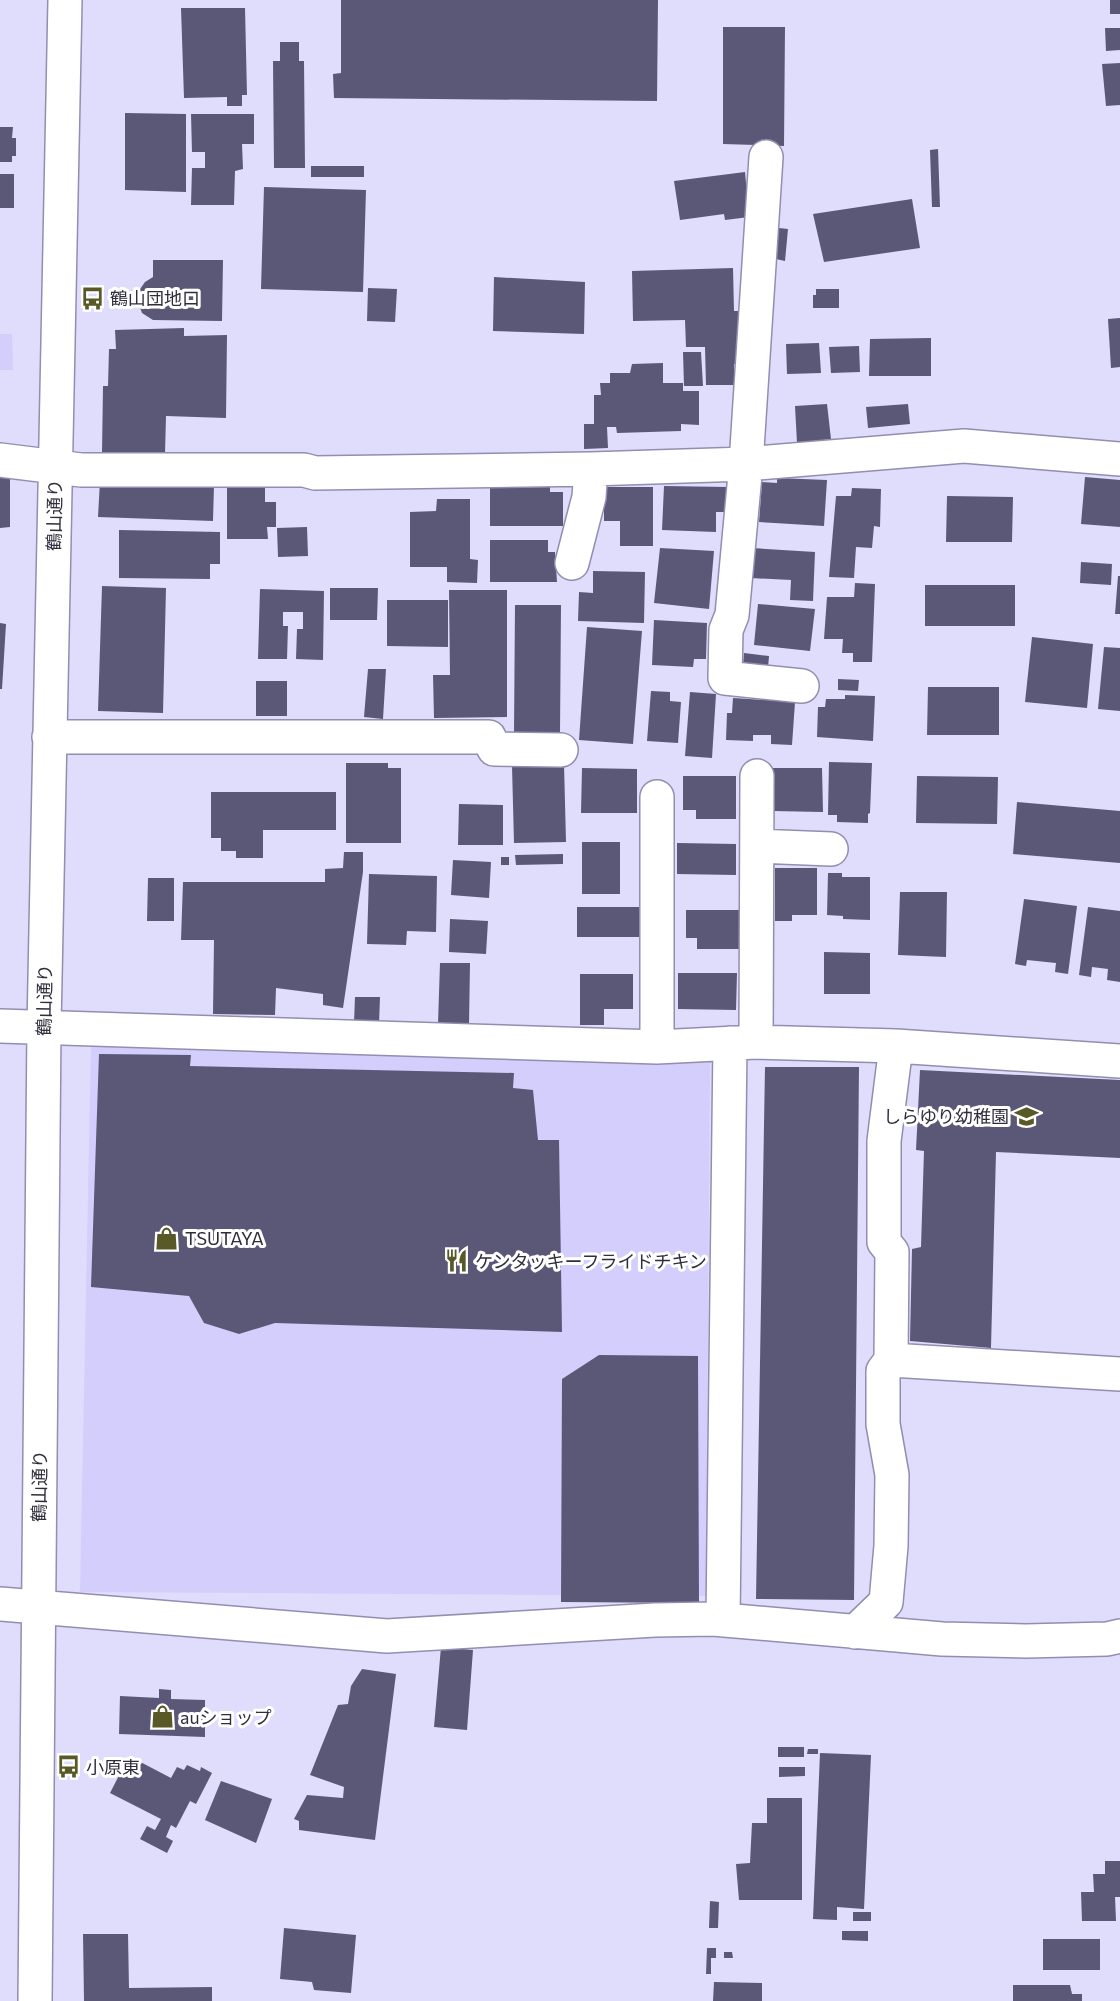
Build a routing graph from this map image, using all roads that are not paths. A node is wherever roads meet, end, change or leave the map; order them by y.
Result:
1 (65, 0) edge
2 (766, 157) dead end
3 (1120, 459) edge
4 (0, 460) edge
5 (746, 464) junction
6 (55, 467) junction
7 (591, 469) junction
8 (572, 563) dead end
9 (802, 686) dead end
10 (49, 737) junction
11 (561, 750) dead end
12 (757, 776) dead end
13 (657, 797) dead end
14 (757, 846) junction
15 (831, 849) dead end
16 (0, 1026) edge
17 (44, 1027) junction
18 (743, 1043) junction
19 (657, 1047) junction
20 (896, 1047) junction
21 (1120, 1061) edge
22 (891, 1360) junction
23 (1120, 1374) edge
24 (0, 1604) edge
25 (38, 1606) junction
26 (723, 1620) junction
27 (855, 1632) junction
28 (1120, 1636) edge
29 (34, 2001) edge

1 - 6 street, 鶴山通り
2 - 5 street
3 - 5 street
4 - 6 street
5 - 7 street
5 - 9 street
6 - 7 street
6 - 10 street, 鶴山通り
7 - 8 street
10 - 11 street
10 - 17 street, 鶴山通り
12 - 14 street
13 - 19 street
14 - 15 street
14 - 18 street
16 - 17 street
17 - 19 street
17 - 25 street, 鶴山通り
18 - 19 street
18 - 20 street
18 - 26 street
20 - 21 street
20 - 22 street
22 - 23 street
22 - 27 street
24 - 25 street
25 - 26 street
25 - 29 street, 鶴山通り
26 - 27 street
27 - 28 street

